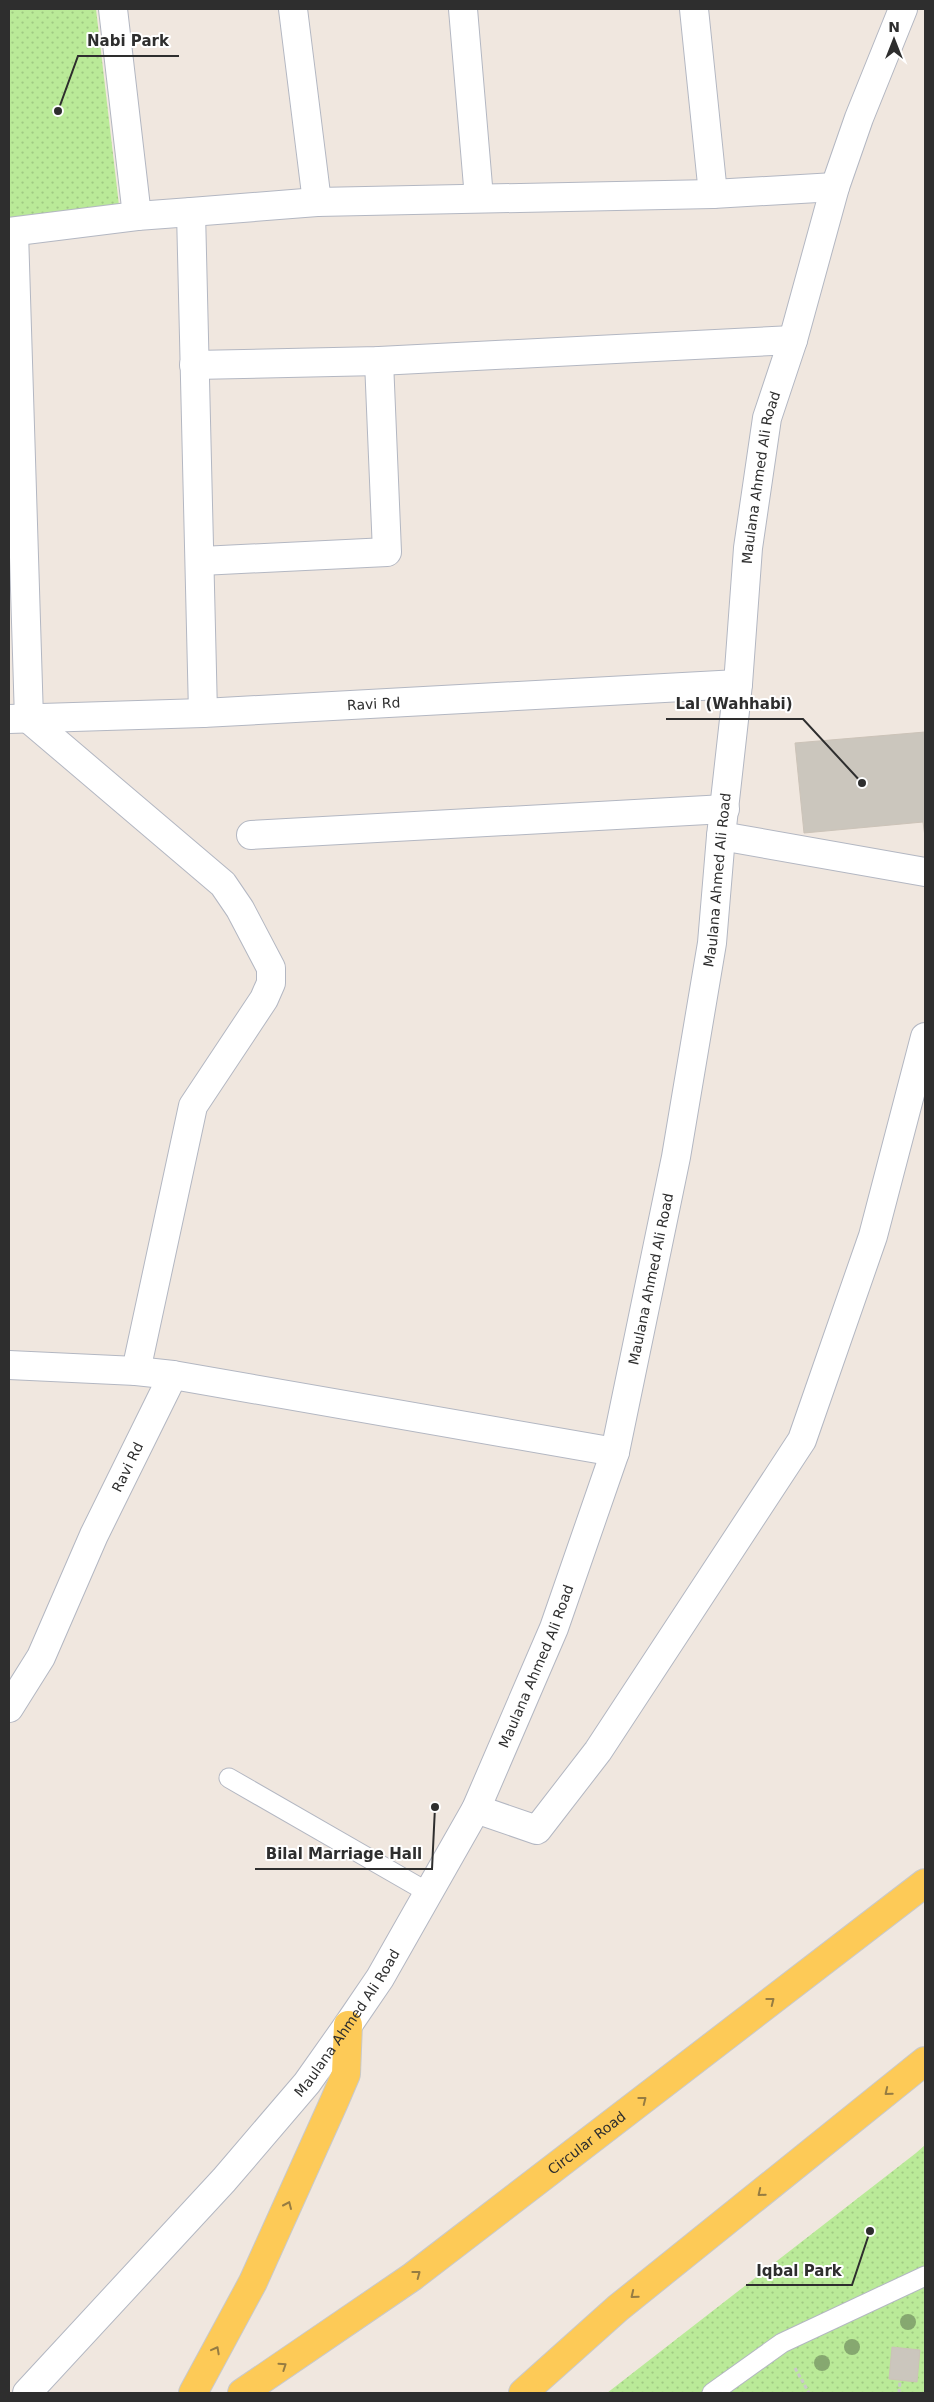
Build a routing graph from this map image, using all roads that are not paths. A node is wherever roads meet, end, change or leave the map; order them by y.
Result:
1 (113, 9) edge
2 (293, 9) edge
3 (463, 9) edge
4 (694, 9) edge
5 (903, 9) edge
6 (835, 187) junction
7 (712, 194) junction
8 (479, 198) junction
9 (317, 202) junction
10 (191, 212) junction
11 (137, 216) junction
12 (12, 232) edge
13 (793, 340) junction
14 (379, 360) junction
15 (194, 365) junction
16 (201, 560) junction
17 (738, 684) junction
18 (203, 713) junction
19 (19, 719) edge
20 (724, 809) junction
21 (251, 835) dead end
22 (721, 836) junction
23 (925, 872) edge
24 (925, 1037) edge
25 (9, 1365) edge
26 (136, 1371) junction
27 (174, 1375) junction
28 (615, 1452) junction
29 (9, 1708) edge
30 (229, 1778) dead end
31 (476, 1808) junction
32 (925, 1883) edge
33 (429, 1892) junction
34 (348, 2025) junction
35 (925, 2060) edge
36 (925, 2276) edge
37 (26, 2393) edge
38 (192, 2393) edge
39 (242, 2393) edge
40 (523, 2393) edge
41 (712, 2393) edge

1 - 11 street
2 - 9 street
3 - 8 street
4 - 7 street
5 - 6 street, Maulana Ahmed Ali Road
6 - 7 street
6 - 13 street, Maulana Ahmed Ali Road
7 - 8 street
8 - 9 street
9 - 10 street
10 - 11 street
10 - 15 street
11 - 12 street
12 - 19 street
13 - 14 street
13 - 17 street, Maulana Ahmed Ali Road
14 - 15 street
14 - 16 street
15 - 16 street
16 - 18 street
17 - 18 street, Ravi Rd
17 - 20 street, Maulana Ahmed Ali Road
18 - 19 street, Ravi Rd
19 - 26 street
20 - 21 street
20 - 22 street, Maulana Ahmed Ali Road
22 - 23 street
22 - 28 street, Maulana Ahmed Ali Road
24 - 31 street
25 - 26 street
26 - 27 street
27 - 28 street
27 - 29 street, Ravi Rd
28 - 31 street, Maulana Ahmed Ali Road
30 - 33 lane
31 - 33 street, Maulana Ahmed Ali Road
39 -> 32 main road, Circular Road
33 - 34 street, Maulana Ahmed Ali Road
34 - 37 street, Maulana Ahmed Ali Road
38 -> 34 main road
35 -> 40 main road
36 - 41 lane

